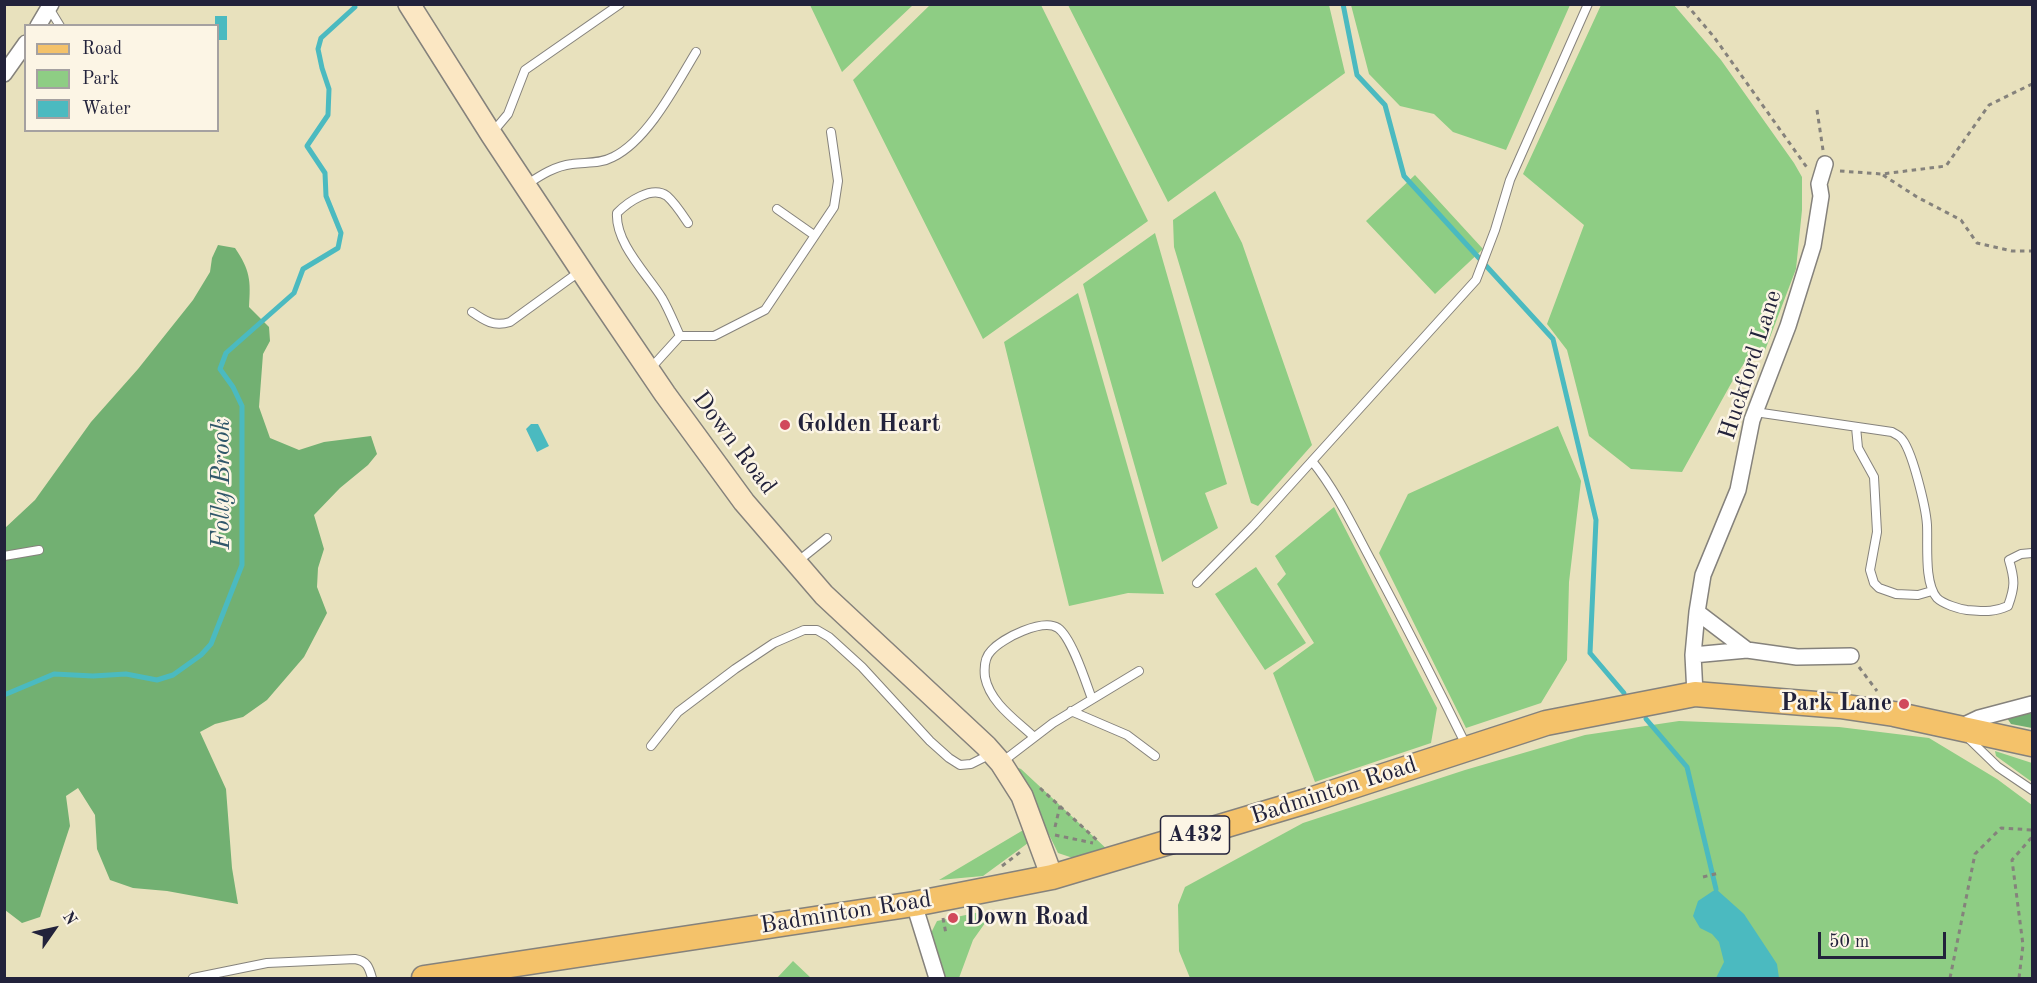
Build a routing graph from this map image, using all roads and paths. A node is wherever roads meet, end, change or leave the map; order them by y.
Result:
1 (409, 4) edge
2 (620, 4) edge
3 (1588, 4) edge
4 (1686, 4) edge
5 (50, 6) edge
6 (39, 24) edge
7 (59, 24) edge
8 (24, 46) edge
9 (696, 52) dead end
10 (4, 74) edge
11 (2032, 84) edge
12 (1817, 110) dead end
13 (831, 132) dead end
14 (490, 134) junction
15 (1825, 164) joint
16 (1881, 174) junction
17 (1819, 184) junction
18 (525, 186) junction
19 (777, 209) dead end
20 (688, 223) dead end
21 (814, 235) junction
22 (2032, 252) edge
23 (581, 270) junction
24 (472, 312) dead end
25 (680, 336) junction
26 (649, 371) junction
27 (1755, 412) junction
28 (1856, 427) junction
29 (1312, 461) junction
30 (827, 538) dead end
31 (39, 550) dead end
32 (2032, 553) edge
33 (4, 556) edge
34 (796, 563) junction
35 (1197, 583) dead end
36 (1932, 591) junction
37 (1697, 612) junction
38 (1747, 650) junction
39 (1693, 656) junction
40 (1851, 656) joint
41 (1139, 671) dead end
42 (1695, 694) junction
43 (1092, 699) junction
44 (2032, 704) edge
45 (1071, 711) junction
46 (1894, 714) junction
47 (1958, 728) junction
48 (1034, 737) junction
49 (2032, 744) edge
50 (651, 746) dead end
51 (1467, 749) junction
52 (1155, 756) dead end
53 (997, 758) junction
54 (1036, 784) dead end
55 (2032, 790) edge
56 (1060, 806) junction
57 (2032, 830) edge
58 (1053, 835) dead end
59 (2032, 837) edge
60 (1104, 846) dead end
61 (1719, 873) dead end
62 (1703, 877) dead end
63 (1052, 878) junction
64 (914, 903) junction
65 (946, 934) dead end
66 (924, 938) junction
67 (193, 978) edge
68 (372, 978) edge
69 (424, 978) edge
70 (937, 978) edge
71 (1950, 978) edge
72 (2019, 978) edge

1 - 14 street, Down Road
2 - 14 lane
3 - 29 lane
4 - 17 path
5 - 6 street
5 - 7 lane
8 - 10 street
9 - 18 lane
11 - 16 path
12 - 15 path
13 - 21 lane
14 - 18 street, Down Road
15 - 17 street, Huckford Lane
16 - 17 path
16 - 22 path
17 - 27 street, Huckford Lane
18 - 23 street, Down Road
19 - 21 lane
20 - 25 lane
21 - 25 lane
23 - 24 lane
23 - 26 street, Down Road
25 - 26 lane
26 - 34 street, Down Road
27 - 28 lane
27 - 37 street, Huckford Lane
28 - 36 lane
28 - 36 lane
29 - 35 lane
29 - 51 lane
30 - 34 lane
31 - 33 lane
32 - 36 lane
34 - 53 street, Down Road
37 - 38 street
37 - 39 street, Huckford Lane
38 - 39 street
38 - 40 street
39 - 42 street, Huckford Lane
40 - 46 path
41 - 43 lane
42 - 46 main road, Badminton Road / A432
42 - 51 main road, Badminton Road / A432
43 - 45 lane
43 - 48 lane
44 - 47 street
45 - 48 lane
45 - 52 lane
46 - 47 main road, Badminton Road / A432
47 - 49 main road, Badminton Road / A432
47 - 55 lane
48 - 53 lane
50 - 53 lane
51 - 63 main road, Badminton Road / A432
53 - 63 street, Down Road
54 - 56 path
56 - 58 path
56 - 60 path
57 - 71 path
59 - 72 path
61 - 62 path
63 - 64 main road, Badminton Road / A432
64 - 66 street
64 - 69 main road, Badminton Road / A432
65 - 66 path
66 - 70 street
67 - 68 lane

